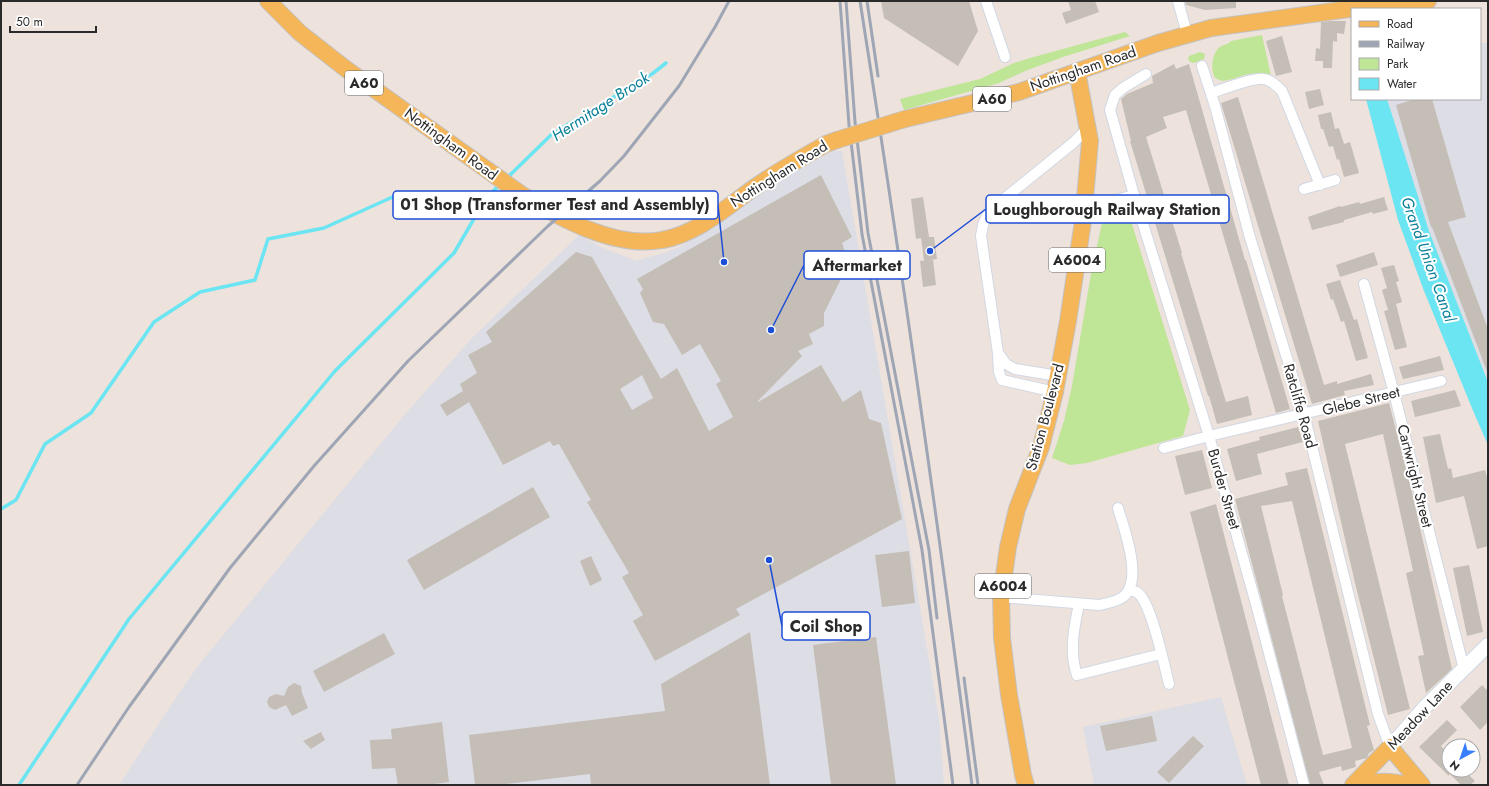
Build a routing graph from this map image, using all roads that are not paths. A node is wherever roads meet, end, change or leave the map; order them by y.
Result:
1 (268, 1) edge
2 (986, 1) edge
3 (1178, 1) edge
4 (1428, 1) edge
5 (1399, 5) edge
6 (1367, 8) edge
7 (1351, 9) edge
8 (1187, 34) junction
9 (1005, 57) dead end
10 (1202, 66) dead end
11 (1077, 71) junction
12 (1146, 74) dead end
13 (1108, 87) dead end
14 (1211, 93) junction
15 (1115, 95) junction
16 (1088, 128) junction
17 (1335, 180) dead end
18 (1320, 185) junction
19 (1304, 189) dead end
20 (1134, 195) junction
21 (1113, 201) dead end
22 (1364, 284) dead end
23 (998, 353) junction
24 (1058, 376) junction
25 (1441, 381) dead end
26 (1055, 392) junction
27 (1394, 393) junction
28 (1304, 414) junction
29 (1209, 436) junction
30 (1164, 448) dead end
31 (1118, 508) dead end
32 (1129, 590) junction
33 (1001, 597) junction
34 (1079, 604) junction
35 (1487, 647) edge
36 (1161, 654) junction
37 (1464, 669) junction
38 (1168, 684) dead end
39 (1390, 747) junction
40 (1026, 785) edge
41 (1304, 785) edge
42 (1353, 785) edge
43 (1362, 785) edge
44 (1408, 785) edge
45 (1422, 785) edge

1 - 11 main road, Nottingham Road / A60, bridge
2 - 9 street
3 - 8 street
4 - 5 main road, Nottingham Road / A60
5 - 6 main road, Nottingham Road / A60
7 - 8 main road, Nottingham Road / A60
8 - 11 main road, Nottingham Road / A60
10 - 14 street, Ratcliffe Road
11 - 16 main road, Station Boulevard / A6004
12 - 15 street
13 - 15 street
14 - 18 street
14 - 28 street, Ratcliffe Road
15 - 20 street, Burder Street
16 - 23 street
16 - 24 main road, Station Boulevard / A6004
17 - 18 street
18 - 19 street
20 - 21 street
20 - 29 street, Burder Street
22 - 27 street, Cartwright Street
23 - 24 street
23 - 26 street
24 - 26 main road, Station Boulevard / A6004
25 - 27 street, Glebe Street
26 - 33 main road, Station Boulevard / A6004
27 - 28 street, Glebe Street
27 - 37 street, Cartwright Street
28 - 29 street, Glebe Street
28 - 39 street, Ratcliffe Road
29 - 30 street, Glebe Street
29 - 41 street, Burder Street
31 - 32 street
32 - 34 street
32 - 36 street
33 - 34 street
33 - 40 main road, Station Boulevard / A6004
34 - 36 street
35 - 37 street, Meadow Lane
36 - 38 street
37 - 39 street, Meadow Lane
39 - 42 main road, Meadow Lane
39 - 45 main road
43 - 44 main road

